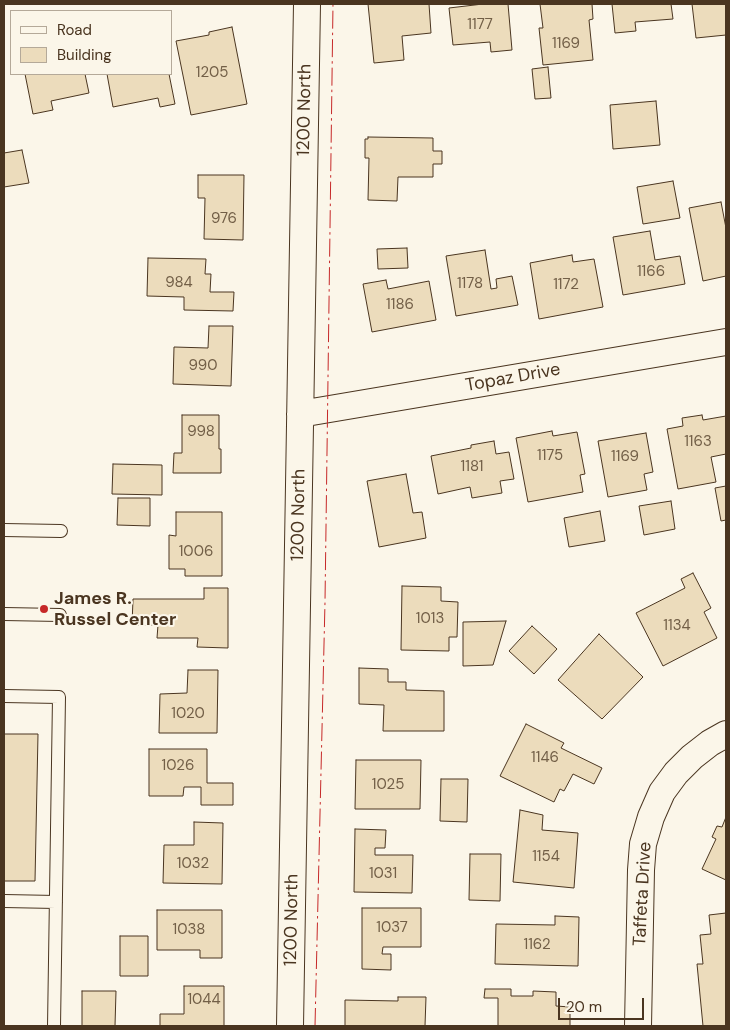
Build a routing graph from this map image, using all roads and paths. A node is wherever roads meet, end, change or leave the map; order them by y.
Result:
1 (307, 4) edge
2 (726, 342) edge
3 (300, 414) junction
4 (4, 530) edge
5 (61, 531) dead end
6 (4, 614) edge
7 (60, 615) dead end
8 (4, 696) edge
9 (726, 734) edge
10 (4, 901) edge
11 (56, 902) junction
12 (54, 1026) edge
13 (290, 1026) edge
14 (638, 1026) edge

1 - 3 street, 1200 North
2 - 3 street, Topaz Drive
3 - 13 street, 1200 North
4 - 5 lane
6 - 7 lane
8 - 11 lane
9 - 14 street, Taffeta Drive
10 - 11 lane
11 - 12 lane

